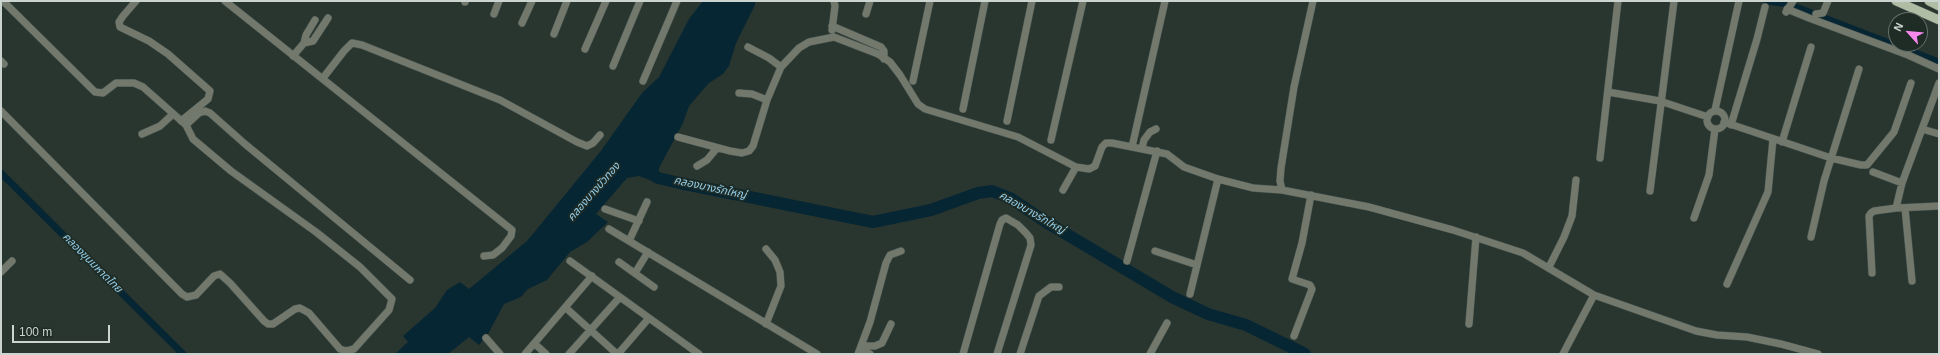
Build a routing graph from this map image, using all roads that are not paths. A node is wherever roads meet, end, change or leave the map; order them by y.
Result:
1 (3, 1) edge
2 (136, 1) edge
3 (225, 1) edge
4 (499, 1) edge
5 (532, 1) edge
6 (567, 1) edge
7 (606, 1) edge
8 (640, 1) edge
9 (677, 1) edge
10 (870, 1) edge
11 (930, 1) edge
12 (985, 1) edge
13 (1032, 1) edge
14 (1083, 1) edge
15 (1165, 1) edge
16 (1313, 1) edge
17 (1618, 1) edge
18 (1674, 1) edge
19 (1739, 1) edge
20 (1828, 1) edge
21 (1896, 1) edge
22 (836, 3) edge
23 (1789, 6) edge
24 (1765, 7) dead end
25 (494, 14) dead end
26 (866, 14) dead end
27 (1816, 14) dead end
28 (328, 18) dead end
29 (315, 20) dead end
30 (1939, 20) edge
31 (522, 23) dead end
32 (832, 32) junction
33 (554, 34) dead end
34 (304, 43) junction
35 (748, 47) dead end
36 (1811, 47) dead end
37 (585, 49) dead end
38 (293, 56) junction
39 (884, 59) junction
40 (613, 66) dead end
41 (781, 67) junction
42 (1860, 69) dead end
43 (1939, 69) edge
44 (323, 78) junction
45 (643, 81) dead end
46 (913, 82) dead end
47 (1911, 82) dead end
48 (1939, 83) edge
49 (1608, 92) junction
50 (739, 93) dead end
51 (766, 100) junction
52 (1660, 101) junction
53 (963, 109) dead end
54 (1715, 110) junction
55 (1, 111) edge
56 (172, 114) junction
57 (1708, 117) junction
58 (1007, 121) dead end
59 (184, 123) junction
60 (1728, 123) junction
61 (1922, 128) junction
62 (1156, 129) dead end
63 (1715, 129) junction
64 (142, 134) dead end
65 (1939, 134) edge
66 (600, 135) dead end
67 (678, 137) dead end
68 (1773, 139) junction
69 (1051, 140) dead end
70 (1782, 142) junction
71 (1132, 146) junction
72 (717, 148) junction
73 (1142, 148) junction
74 (1157, 151) junction
75 (1600, 158) dead end
76 (1831, 158) junction
77 (697, 166) dead end
78 (1076, 167) junction
79 (1873, 172) dead end
80 (1218, 179) junction
81 (1576, 180) dead end
82 (1902, 183) junction
83 (1063, 190) dead end
84 (1282, 190) junction
85 (1650, 191) dead end
86 (1311, 195) junction
87 (647, 202) dead end
88 (1896, 208) junction
89 (1905, 208) junction
90 (1939, 208) edge
91 (605, 209) dead end
92 (1694, 218) dead end
93 (639, 221) junction
94 (609, 229) dead end
95 (1476, 237) junction
96 (1811, 237) dead end
97 (629, 241) junction
98 (766, 249) dead end
99 (901, 251) dead end
100 (1155, 251) dead end
101 (648, 252) junction
102 (484, 256) dead end
103 (12, 261) dead end
104 (570, 261) dead end
105 (1127, 261) dead end
106 (619, 262) dead end
107 (1197, 265) junction
108 (1549, 267) junction
109 (1, 272) edge
110 (635, 273) junction
111 (1872, 273) dead end
112 (592, 276) junction
113 (410, 280) dead end
114 (1912, 282) dead end
115 (1727, 284) dead end
116 (654, 286) dead end
117 (1058, 287) dead end
118 (1190, 294) dead end
119 (1594, 295) junction
120 (620, 297) junction
121 (566, 308) junction
122 (649, 318) junction
123 (1167, 323) dead end
124 (766, 324) junction
125 (891, 324) dead end
126 (1469, 324) dead end
127 (592, 330) junction
128 (1294, 336) dead end
129 (486, 338) dead end
130 (535, 344) junction
131 (860, 350) edge
132 (696, 353) edge
133 (500, 354) edge
134 (525, 354) edge
135 (546, 354) edge
136 (569, 354) edge
137 (617, 354) edge
138 (817, 354) edge
139 (870, 354) edge
140 (963, 354) edge
141 (996, 354) edge
142 (1020, 354) edge
143 (1150, 354) edge
144 (1563, 354) edge
145 (1818, 354) edge

1 - 56 street
2 - 59 street
3 - 38 street
4 - 25 street
5 - 31 street
6 - 33 street
7 - 37 street
8 - 40 street
9 - 45 street
10 - 26 street
11 - 46 street
12 - 53 street
13 - 58 street
14 - 69 street
15 - 71 street
16 - 84 street
17 - 49 street
18 - 52 street
19 - 54 street
20 - 27 street
21 - 30 main road
22 - 32 street
23 - 43 street
24 - 60 street
28 - 34 street
29 - 34 street
32 - 39 street
32 - 39 street
32 - 41 street
34 - 38 street
35 - 41 street
36 - 70 street
38 - 44 street
39 - 78 street
41 - 51 street
42 - 76 street
44 - 66 street
44 - 102 street
47 - 76 street
48 - 61 street
49 - 52 street
49 - 75 street
50 - 51 street
51 - 72 street
52 - 57 street
52 - 85 street
54 - 57 street
54 - 60 street
55 - 59 street
56 - 59 street
56 - 64 street
57 - 63 street
59 - 113 street
60 - 63 street
60 - 68 street
61 - 65 street
61 - 82 street
62 - 73 street
63 - 92 street
67 - 72 street
68 - 70 street
68 - 115 street
70 - 76 street
71 - 73 street
71 - 78 street
72 - 77 street
73 - 74 street
74 - 80 street
74 - 105 street
76 - 96 street
78 - 83 street
79 - 82 street
80 - 84 street
80 - 107 street
81 - 108 street
82 - 88 street
84 - 86 street
86 - 95 street
86 - 128 street
87 - 93 street
88 - 89 street
88 - 111 street
89 - 90 street
89 - 114 street
91 - 93 street
93 - 97 street
94 - 97 street
95 - 108 street
95 - 126 street
97 - 101 street
98 - 124 street
99 - 131 street
100 - 107 street
101 - 110 street
101 - 124 street
103 - 109 street
104 - 112 street
106 - 110 street
107 - 118 street
108 - 119 street
110 - 116 street
112 - 120 street
112 - 121 street
117 - 142 street
119 - 144 street
119 - 145 street
120 - 122 street
120 - 127 street
121 - 127 street
121 - 130 street
122 - 132 street
122 - 137 street
123 - 143 street
124 - 138 street
125 - 131 street
127 - 136 street
127 - 137 street
129 - 133 street
130 - 134 street
130 - 135 street
131 - 139 street
140 - 141 street

